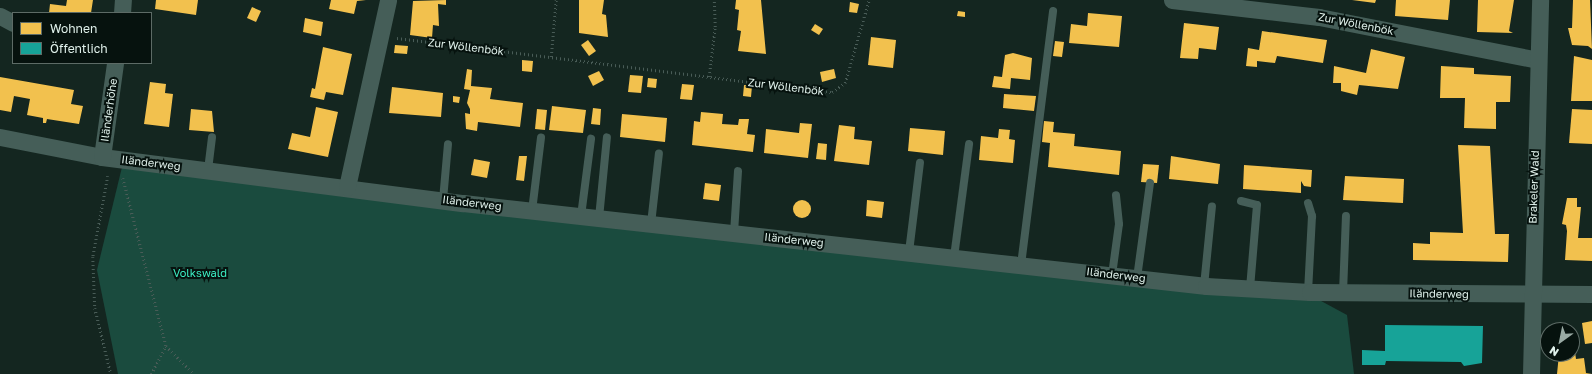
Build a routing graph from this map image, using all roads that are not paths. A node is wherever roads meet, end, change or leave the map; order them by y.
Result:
1 (123, 0) edge
2 (388, 0) edge
3 (1172, 0) edge
4 (1540, 0) edge
5 (1053, 10) dead end
6 (122, 12) edge
7 (0, 16) edge
8 (12, 22) edge
9 (1538, 60) junction
10 (115, 64) edge
11 (0, 137) edge
12 (212, 137) dead end
13 (607, 137) dead end
14 (541, 138) dead end
15 (591, 139) dead end
16 (448, 144) dead end
17 (969, 144) dead end
18 (659, 153) dead end
19 (110, 158) junction
20 (920, 163) dead end
21 (208, 170) junction
22 (738, 171) dead end
23 (1150, 183) dead end
24 (347, 187) junction
25 (1116, 195) dead end
26 (443, 200) junction
27 (1241, 201) dead end
28 (1308, 203) dead end
29 (1212, 206) dead end
30 (532, 210) junction
31 (581, 216) junction
32 (1346, 216) dead end
33 (599, 218) junction
34 (651, 224) junction
35 (734, 233) junction
36 (909, 252) junction
37 (954, 257) junction
38 (1021, 265) junction
39 (1112, 275) junction
40 (1137, 278) junction
41 (1204, 286) junction
42 (1250, 288) junction
43 (1308, 292) junction
44 (1343, 292) junction
45 (1592, 294) edge
46 (1531, 295) junction
47 (1531, 374) edge

1 - 6 street
2 - 24 street
3 - 9 street, Zur Wöllenbök
4 - 9 street, Brakeler Wald
5 - 38 lane
7 - 8 street
9 - 46 street, Brakeler Wald
10 - 19 street, Iländerhöhe
11 - 19 street, Iländerweg
12 - 21 lane
13 - 33 lane
14 - 30 lane
15 - 31 lane
16 - 26 lane
17 - 37 lane
18 - 34 lane
19 - 21 street, Iländerweg
20 - 36 lane
21 - 24 street, Iländerweg
22 - 35 lane
23 - 40 lane
24 - 26 street, Iländerweg
25 - 39 lane
26 - 30 street, Iländerweg
27 - 42 lane
28 - 43 lane
29 - 41 lane
30 - 31 street, Iländerweg
31 - 33 street, Iländerweg
32 - 44 lane
33 - 34 street, Iländerweg
34 - 35 street, Iländerweg
35 - 36 street, Iländerweg
36 - 37 street, Iländerweg
37 - 38 street, Iländerweg
38 - 39 street, Iländerweg
39 - 40 street, Iländerweg
40 - 41 street, Iländerweg
41 - 42 street, Iländerweg
42 - 43 street, Iländerweg
43 - 44 street, Iländerweg
44 - 46 street, Iländerweg
45 - 46 street, Iländerweg
46 - 47 street, Brakeler Wald

